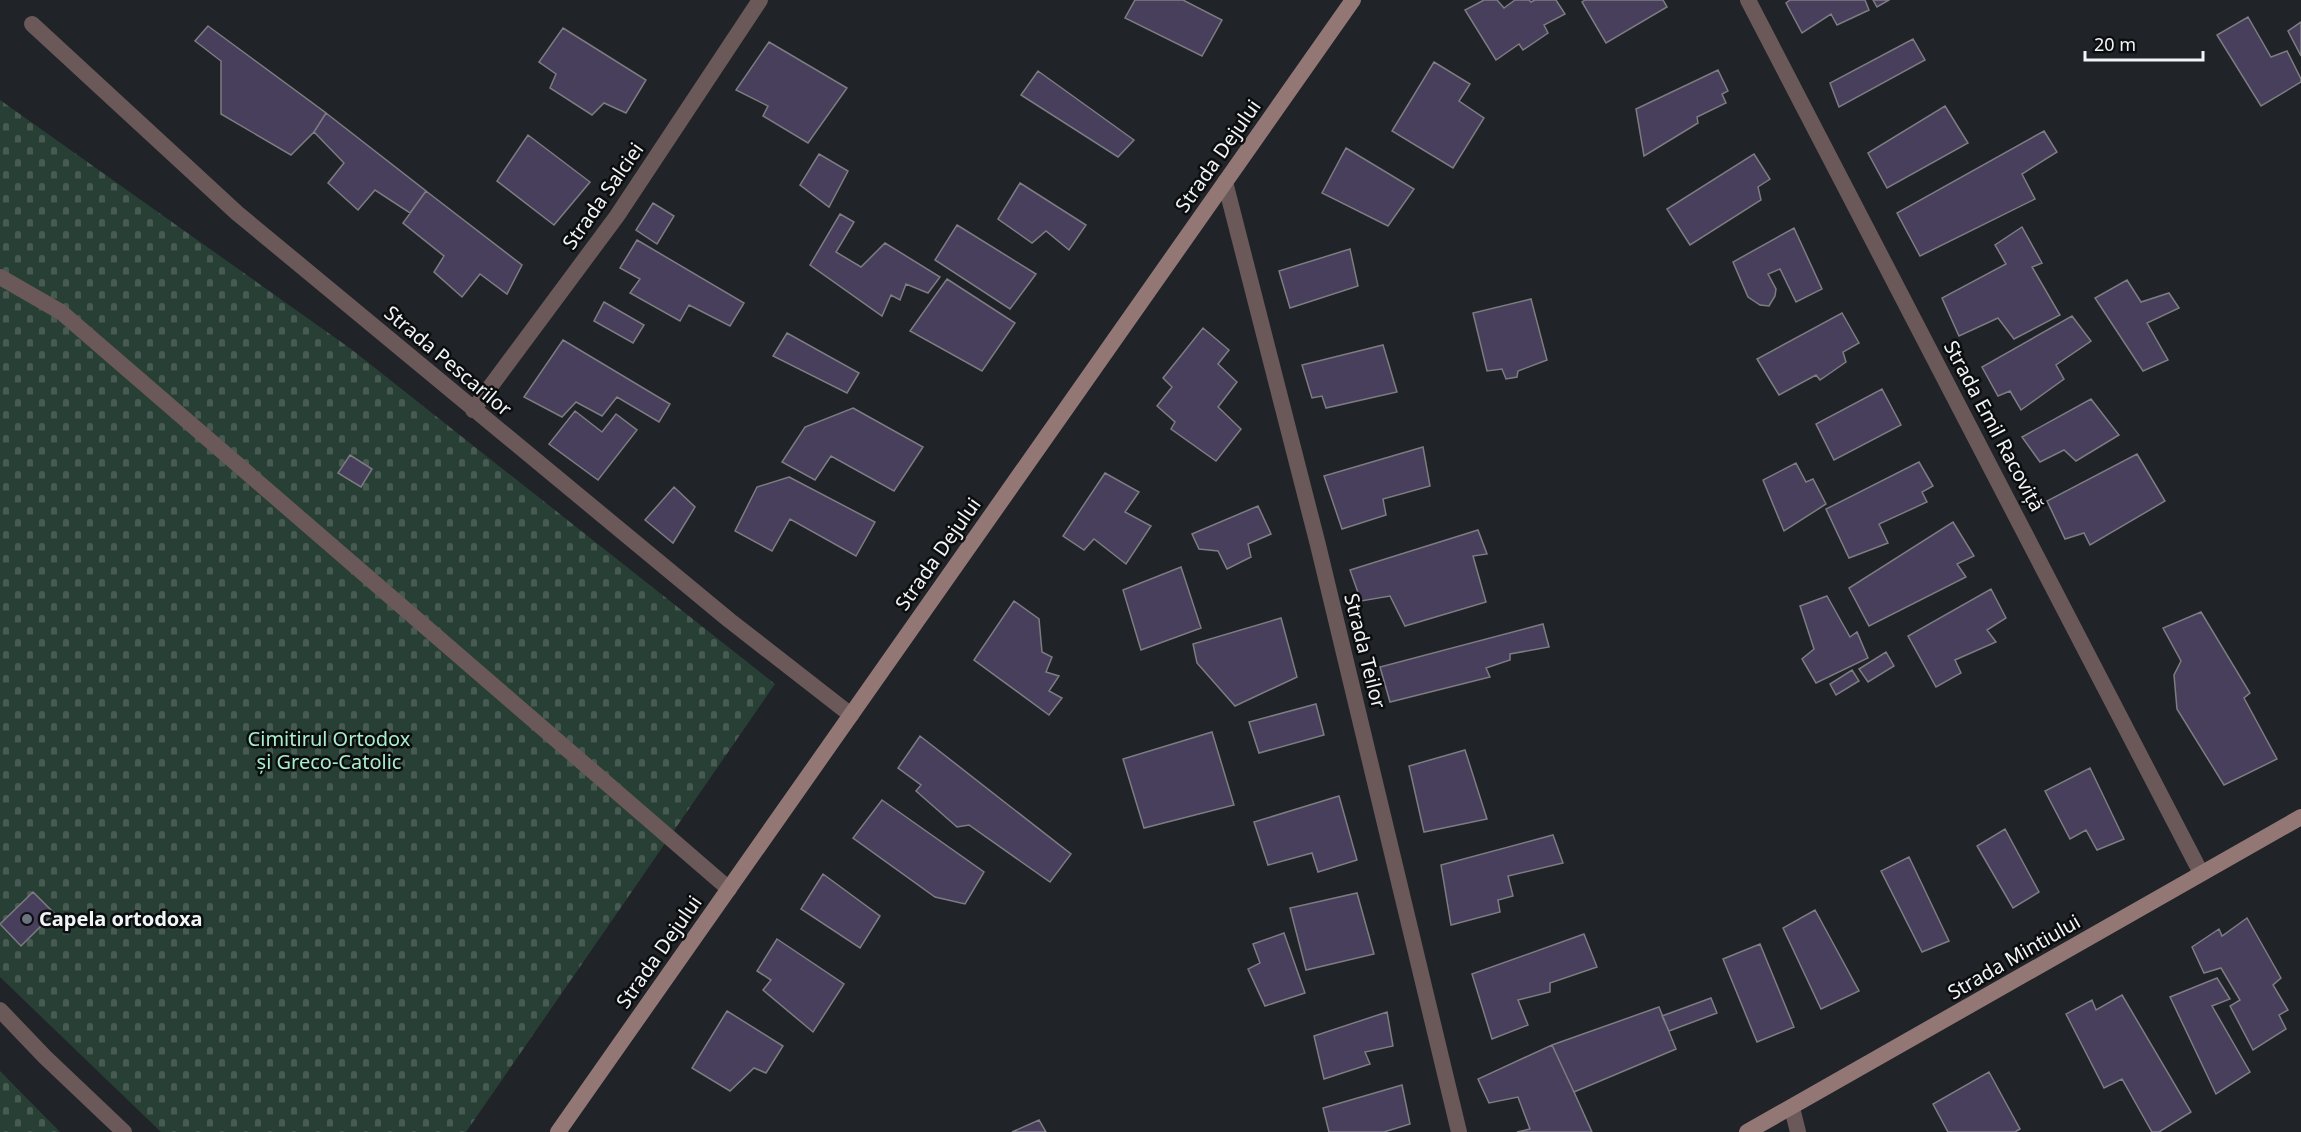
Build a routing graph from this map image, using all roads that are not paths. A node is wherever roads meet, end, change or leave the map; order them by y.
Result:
1 (760, 0) edge
2 (1353, 0) edge
3 (1748, 0) edge
4 (32, 24) dead end
5 (1225, 182) junction
6 (0, 277) edge
7 (473, 410) junction
8 (851, 715) junction
9 (2301, 817) edge
10 (2201, 873) junction
11 (729, 889) junction
12 (0, 1010) edge
13 (1792, 1108) junction
14 (124, 1132) edge
15 (558, 1132) edge
16 (1459, 1132) edge
17 (1747, 1132) edge
18 (1798, 1132) edge

1 - 7 street, Strada Salciei
2 - 5 main road, Strada Dejului
3 - 10 street, Strada Emil Racoviță
4 - 7 street, Strada Pescarilor
5 - 8 main road, Strada Dejului
5 - 16 street, Strada Teilor
6 - 11 street
7 - 8 street, Strada Pescarilor
8 - 11 main road, Strada Dejului
9 - 10 main road, Strada Mintiului
10 - 13 main road, Strada Mintiului
11 - 15 main road, Strada Dejului
12 - 14 street
13 - 17 main road, Strada Mintiului
13 - 18 street

